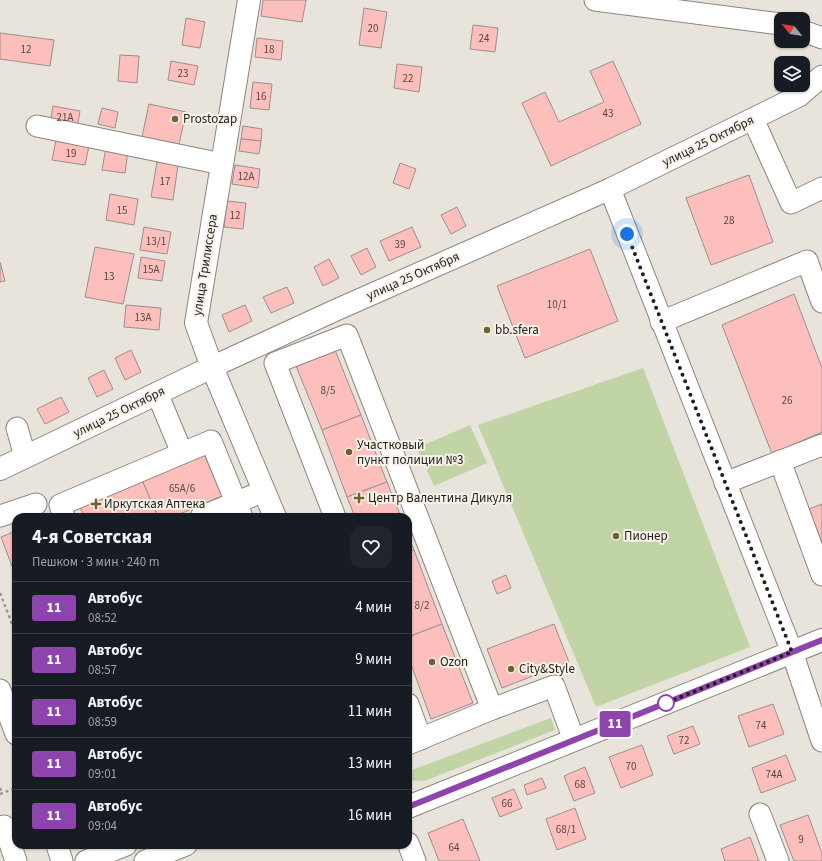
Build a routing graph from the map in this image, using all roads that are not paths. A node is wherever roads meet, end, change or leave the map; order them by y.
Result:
1 (249, 0) edge
2 (595, 0) edge
3 (774, 23) edge
4 (810, 34) edge
5 (822, 38) edge
6 (822, 76) edge
7 (753, 119) junction
8 (37, 126) dead end
9 (222, 164) junction
10 (822, 188) edge
11 (610, 189) junction
12 (822, 302) edge
13 (336, 310) junction
14 (661, 322) junction
15 (347, 335) junction
16 (212, 367) junction
17 (157, 393) junction
18 (17, 428) dead end
19 (822, 445) edge
20 (182, 453) junction
21 (25, 456) junction
22 (780, 461) junction
23 (0, 468) edge
24 (725, 483) junction
25 (264, 491) junction
26 (36, 504) dead end
27 (239, 510) edge
28 (63, 513) edge
29 (223, 513) edge
30 (273, 513) edge
31 (333, 513) edge
32 (0, 516) edge
33 (822, 575) edge
34 (822, 640) edge
35 (792, 652) junction
36 (0, 690) edge
37 (492, 710) junction
38 (12, 723) edge
39 (412, 726) edge
40 (574, 740) junction
41 (822, 741) edge
42 (415, 742) edge
43 (412, 805) edge
44 (760, 814) dead end
45 (4, 826) dead end
46 (116, 849) edge
47 (176, 849) edge
48 (410, 849) edge
49 (16, 861) edge
50 (86, 861) edge
51 (145, 861) edge
52 (415, 861) edge
53 (778, 861) edge

1 - 9 main road, улица Трилиссера
2 - 3 street
4 - 5 street
6 - 7 street, улица 25 Октября
7 - 10 street
7 - 11 street, улица 25 Октября
8 - 9 street
9 - 16 main road, улица Трилиссера
11 - 13 street, улица 25 Октября
11 - 14 street
12 - 14 street
13 - 15 street
13 - 16 street, улица 25 Октября
14 - 24 street
15 - 31 street
15 - 37 street
16 - 17 main road, улица 25 Октября
16 - 25 main road, улица Трилиссера
17 - 20 street
17 - 21 main road, улица 25 Октября
18 - 21 street
19 - 22 street
20 - 27 street
20 - 28 street
21 - 23 main road, улица 25 Октября
22 - 24 street
22 - 33 street
24 - 35 street
25 - 27 street
25 - 30 main road, улица Трилиссера
26 - 32 street
27 - 29 street
34 - 35 main road
35 - 40 main road
35 - 41 street
36 - 38 street
37 - 40 street
37 - 42 street
39 - 42 street
40 - 43 main road
44 - 53 street
45 - 49 street
46 - 50 street
47 - 51 street
48 - 52 street

